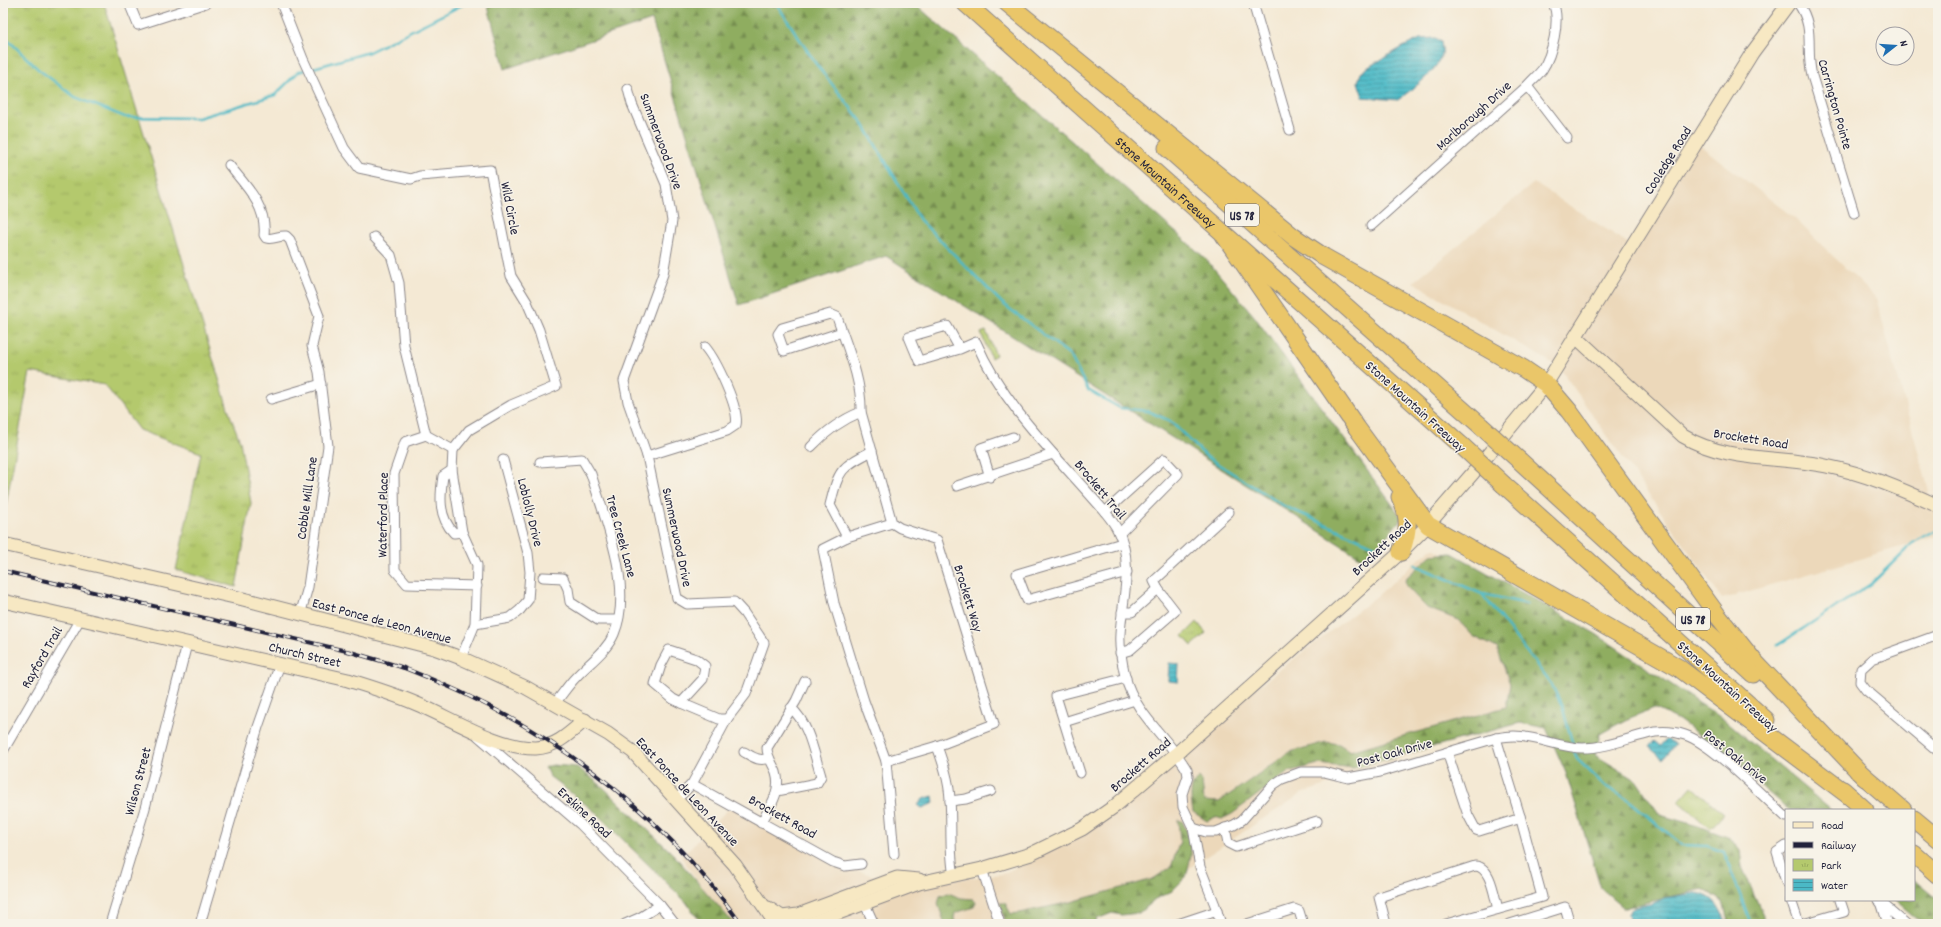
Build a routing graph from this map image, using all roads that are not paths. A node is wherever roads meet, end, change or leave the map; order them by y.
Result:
1 (129, 3) edge
2 (206, 3) edge
3 (281, 3) edge
4 (965, 3) edge
5 (1005, 3) edge
6 (1253, 3) edge
7 (1790, 3) edge
8 (1557, 4) edge
9 (1526, 86) junction
10 (628, 89) dead end
11 (1290, 130) dead end
12 (1567, 138) dead end
13 (229, 165) dead end
14 (1854, 213) dead end
15 (1371, 226) dead end
16 (1224, 235) junction
17 (374, 237) dead end
18 (842, 332) junction
19 (1576, 337) junction
20 (705, 347) dead end
21 (960, 349) junction
22 (321, 384) junction
23 (1546, 384) junction
24 (271, 399) dead end
25 (861, 412) junction
26 (426, 435) junction
27 (1013, 437) dead end
28 (811, 447) dead end
29 (453, 450) junction
30 (872, 451) junction
31 (1053, 454) junction
32 (647, 456) junction
33 (504, 460) dead end
34 (540, 462) dead end
35 (1383, 465) junction
36 (452, 470) junction
37 (591, 474) joint
38 (990, 477) junction
39 (957, 486) dead end
40 (1938, 506) edge
41 (1105, 512) junction
42 (1230, 512) dead end
43 (892, 524) junction
44 (1428, 525) junction
45 (462, 532) junction
46 (1119, 534) junction
47 (847, 538) junction
48 (3, 544) edge
49 (1122, 544) junction
50 (1400, 552) junction
51 (1127, 572) junction
52 (543, 576) dead end
53 (477, 586) junction
54 (1158, 589) junction
55 (3, 601) edge
56 (1122, 612) junction
57 (300, 615) junction
58 (80, 619) junction
59 (618, 620) junction
60 (475, 624) junction
61 (1938, 635) edge
62 (187, 644) junction
63 (1120, 654) junction
64 (461, 658) junction
65 (280, 664) junction
66 (1126, 678) junction
67 (805, 681) dead end
68 (1135, 700) junction
69 (555, 703) junction
70 (681, 703) junction
71 (791, 708) junction
72 (727, 719) junction
73 (585, 720) junction
74 (1064, 722) junction
75 (469, 728) junction
76 (1496, 738) junction
77 (937, 746) junction
78 (514, 747) junction
79 (3, 751) edge
80 (1938, 751) edge
81 (744, 752) dead end
82 (1447, 752) junction
83 (1176, 754) junction
84 (769, 758) junction
85 (506, 761) junction
86 (886, 761) junction
87 (1080, 773) dead end
88 (1866, 778) junction
89 (692, 784) junction
90 (777, 790) junction
91 (991, 791) dead end
92 (1852, 798) junction
93 (677, 799) junction
94 (950, 801) junction
95 (1864, 809) edge
96 (1903, 809) edge
97 (1520, 816) junction
98 (1785, 816) edge
99 (1915, 820) edge
100 (1317, 821) dead end
101 (761, 823) junction
102 (1193, 828) junction
103 (1225, 828) junction
104 (1938, 839) edge
105 (1785, 847) edge
106 (894, 854) dead end
107 (1915, 855) edge
108 (861, 864) dead end
109 (982, 870) junction
110 (954, 876) junction
111 (1938, 876) edge
112 (1785, 879) edge
113 (926, 881) junction
114 (1792, 901) edge
115 (1840, 901) edge
116 (1880, 901) edge
117 (864, 902) junction
118 (660, 905) junction
119 (764, 906) junction
120 (1498, 909) junction
121 (1217, 911) junction
122 (831, 915) junction
123 (110, 924) edge
124 (200, 924) edge
125 (625, 924) edge
126 (675, 924) edge
127 (776, 924) edge
128 (808, 924) edge
129 (820, 924) edge
130 (874, 924) edge
131 (1000, 924) edge
132 (1179, 924) edge
133 (1221, 924) edge
134 (1247, 924) edge
135 (1303, 924) edge
136 (1386, 924) edge
137 (1446, 924) edge
138 (1510, 924) edge
139 (1570, 924) edge
140 (1799, 924) edge
141 (1803, 924) edge
142 (1888, 924) edge
143 (1906, 924) edge

1 - 2 street
3 - 29 street, Wild Circle
4 - 16 highway, Stone Mountain Freeway / US 78
5 - 23 highway
5 - 88 highway, Stone Mountain Freeway / US 78, bridge
6 - 11 street
7 - 14 street, Carrington Pointe
7 - 19 street, Cooledge Road
8 - 9 street, Marlborough Drive
9 - 12 street
9 - 15 street, Marlborough Drive
10 - 32 street, Summerwood Drive
13 - 22 street, Cobble Mill Lane
16 - 35 highway
16 - 92 highway, Stone Mountain Freeway / US 78, bridge
17 - 26 street
18 - 18 street
18 - 25 street
19 - 23 street, Brockett Road
19 - 40 street, Brockett Road
20 - 32 street
21 - 21 street, Brockett Trail
21 - 31 street, Brockett Trail
22 - 24 street
22 - 57 street, Cobble Mill Lane
23 - 44 street, Brockett Road
23 - 88 highway
25 - 28 street
25 - 30 street
26 - 29 street
26 - 53 street, Waterford Place
27 - 38 street
29 - 36 street
30 - 43 street
30 - 47 street
31 - 38 street
31 - 41 street, Brockett Trail
32 - 72 street, Summerwood Drive
33 - 60 street, Loblolly Drive
34 - 37 street, Loblolly Drive
35 - 44 highway
35 - 50 highway
36 - 45 street
36 - 45 street
37 - 59 street, Tree Creek Lane
38 - 39 street
41 - 46 street, Brockett Trail
41 - 46 street
42 - 54 street
43 - 47 street
43 - 77 street, Brockett Way
44 - 50 street, Brockett Road
44 - 92 highway
45 - 53 street
46 - 49 street, Brockett Trail
47 - 86 street
48 - 57 street, East Ponce de Leon Avenue
49 - 51 street, Brockett Trail
49 - 51 street
50 - 83 street, Brockett Road
51 - 56 street, Brockett Trail
52 - 59 street
53 - 60 street
54 - 56 street
54 - 63 street
55 - 58 street, Church Street
56 - 63 street, Brockett Trail
57 - 64 street, East Ponce de Leon Avenue
58 - 62 street, Church Street
58 - 79 street, Rayford Trail
59 - 69 street, Tree Creek Lane
60 - 64 street
61 - 80 street
62 - 65 street, Church Street
62 - 123 street, Wilson Street
63 - 66 street, Brockett Trail
64 - 69 street, East Ponce de Leon Avenue
65 - 75 street, Church Street
65 - 124 street
66 - 68 street, Brockett Trail
66 - 74 street
67 - 71 street
68 - 74 street
68 - 83 street, Brockett Trail
69 - 73 street, East Ponce de Leon Avenue
70 - 70 street
70 - 72 street
71 - 84 street
71 - 90 street
72 - 89 street, Summerwood Drive
73 - 78 street, Church Street
73 - 93 street, East Ponce de Leon Avenue
74 - 87 street
75 - 78 street, Church Street
75 - 85 street, Erskine Road
76 - 82 street, Post Oak Drive
76 - 97 street
76 - 98 street, Post Oak Drive
77 - 86 street, Brockett Way
77 - 94 street
78 - 85 street
81 - 84 street
82 - 97 street, Post Oak Drive
82 - 103 street, Post Oak Drive
83 - 102 street
83 - 109 street, Brockett Road
84 - 90 street
85 - 118 street, Erskine Road
86 - 106 street
88 - 96 highway, Stone Mountain Freeway / US 78
89 - 93 street, Summerwood Drive
89 - 101 street, Brockett Road
90 - 101 street
91 - 94 street
92 - 95 highway, Stone Mountain Freeway / US 78
93 - 119 street, East Ponce de Leon Avenue
94 - 110 street
97 - 120 street
99 - 104 highway
100 - 103 street
101 - 108 street, Brockett Road
102 - 103 street, Post Oak Drive
102 - 121 street
105 - 112 street
107 - 111 highway
109 - 110 street, Brockett Road
109 - 131 street
110 - 113 street, Brockett Road
113 - 117 street, Brockett Road
113 - 119 street
114 - 140 street
115 - 141 street
116 - 142 street
116 - 143 street
117 - 122 street, Brockett Road
117 - 130 street
118 - 125 street
118 - 126 street, Erskine Road
119 - 127 street, East Ponce de Leon Avenue
120 - 136 street
120 - 137 street
121 - 132 street
121 - 133 street
122 - 128 street, Brockett Road
122 - 129 street
134 - 135 street
138 - 139 street

